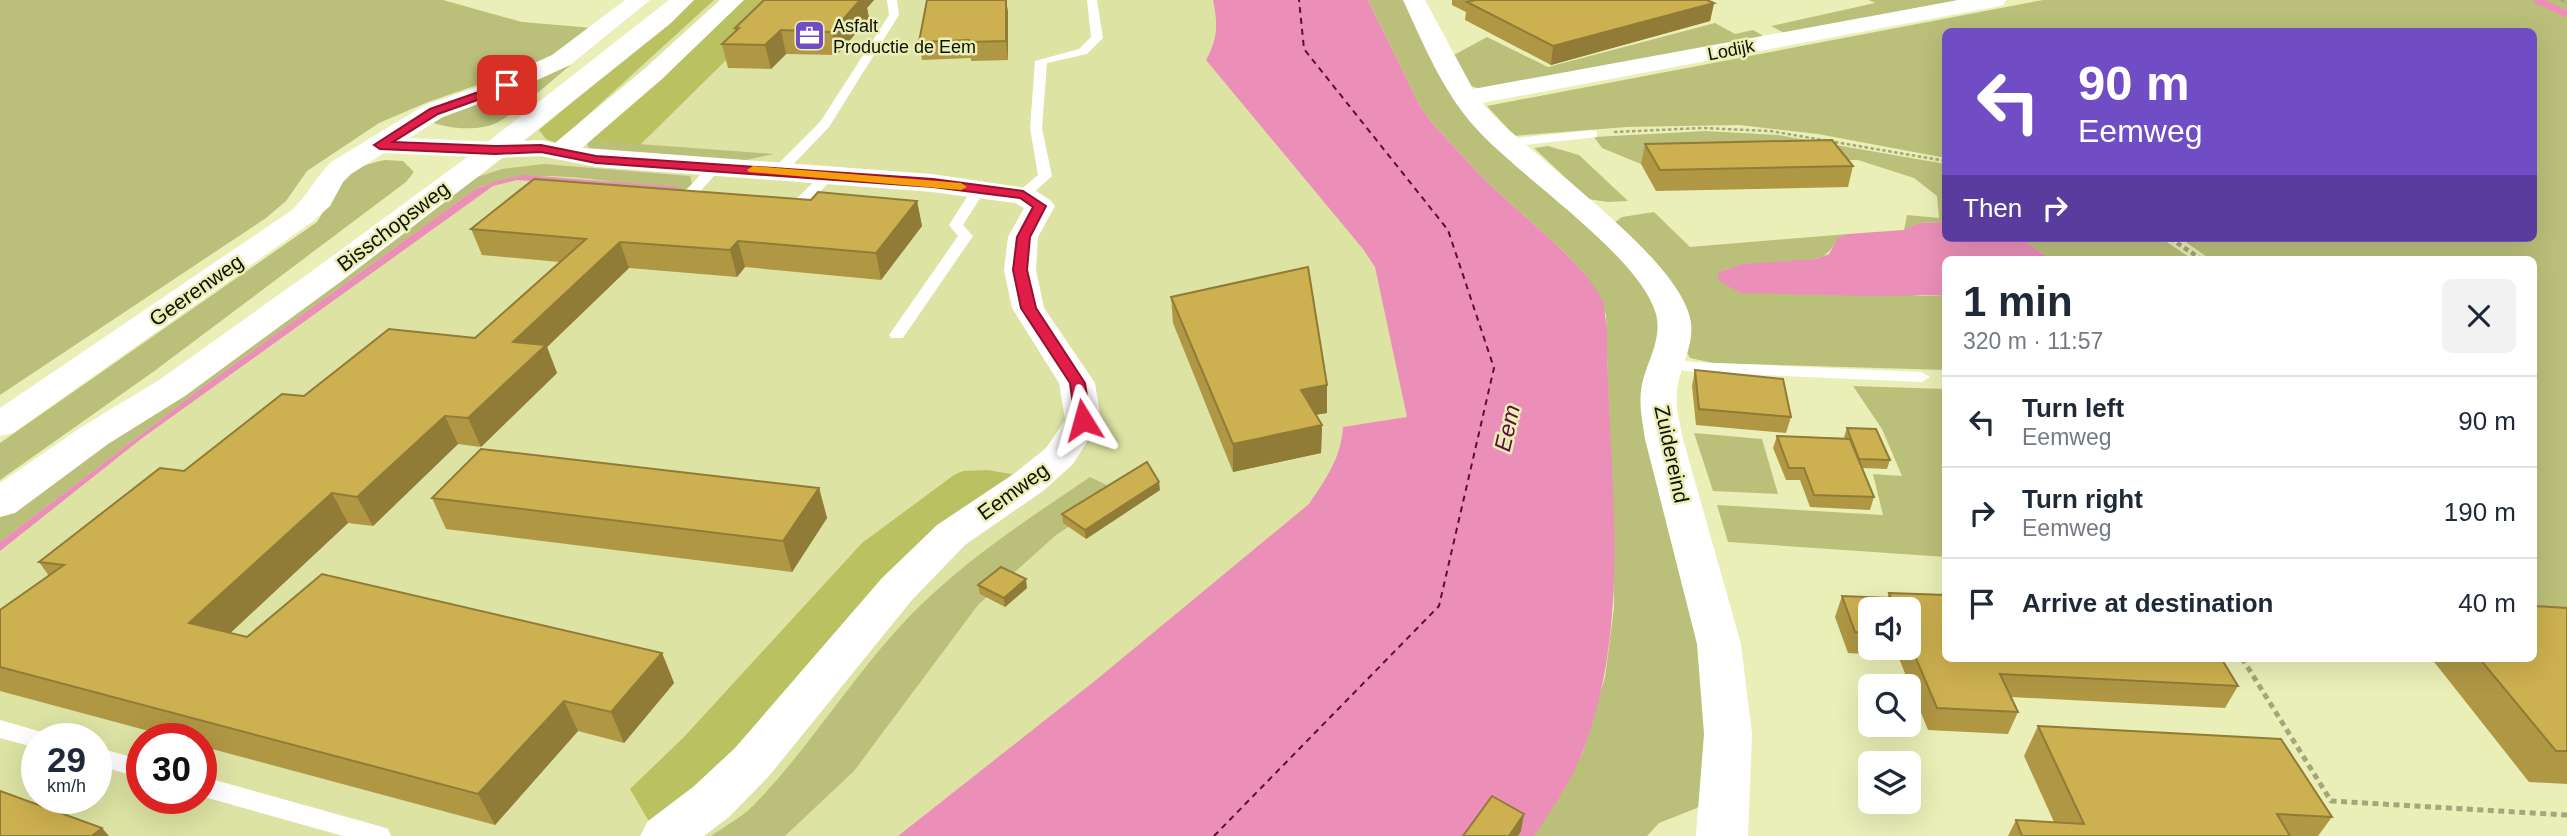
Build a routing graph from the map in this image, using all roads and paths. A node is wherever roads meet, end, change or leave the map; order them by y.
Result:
1 (639, 0) edge
2 (661, 0) edge
3 (682, 0) edge
4 (733, 0) edge
5 (892, 0) edge
6 (1092, 0) edge
7 (1414, 0) edge
8 (1995, 0) edge
9 (2561, 0) edge
10 (2567, 3) edge
11 (1467, 98) junction
12 (1592, 134) joint
13 (1507, 143) junction
14 (380, 145) junction
15 (483, 149) junction
16 (561, 152) junction
17 (596, 159) junction
18 (1942, 160) edge
19 (715, 167) junction
20 (778, 172) junction
21 (829, 175) junction
22 (979, 189) junction
23 (1023, 195) junction
24 (713, 201) edge
25 (767, 206) edge
26 (2176, 242) edge
27 (2197, 256) edge
28 (897, 335) dead end
29 (1669, 363) junction
30 (1922, 377) dead end
31 (0, 425) edge
32 (0, 503) edge
33 (2244, 662) edge
34 (0, 729) edge
35 (21, 735) edge
36 (217, 790) edge
37 (2567, 815) edge
38 (379, 836) edge
39 (666, 836) edge
40 (1722, 836) edge

1 - 14 street
2 - 15 main road, Bisschopsweg
3 - 15 main road, Bisschopsweg
4 - 16 street
5 - 20 lane
6 - 23 lane
7 - 11 street, Zuidereind
8 - 11 street, Lodijk
9 - 10 path
11 - 13 street, Zuidereind
12 - 13 lane
12 - 18 path
13 - 29 street, Zuidereind
14 - 15 street
14 - 31 street, Geerenweg
15 - 16 street
15 - 17 street
15 - 32 main road, Bisschopsweg
16 - 17 street
17 - 19 street
19 - 20 street
19 - 24 lane
20 - 21 street
21 - 22 street
21 - 25 lane
22 - 23 street
22 - 28 lane
23 - 39 street, Eemweg
26 - 27 path
29 - 30 lane
29 - 40 street, Zuidereind
33 - 37 path
34 - 35 lane
36 - 38 lane

